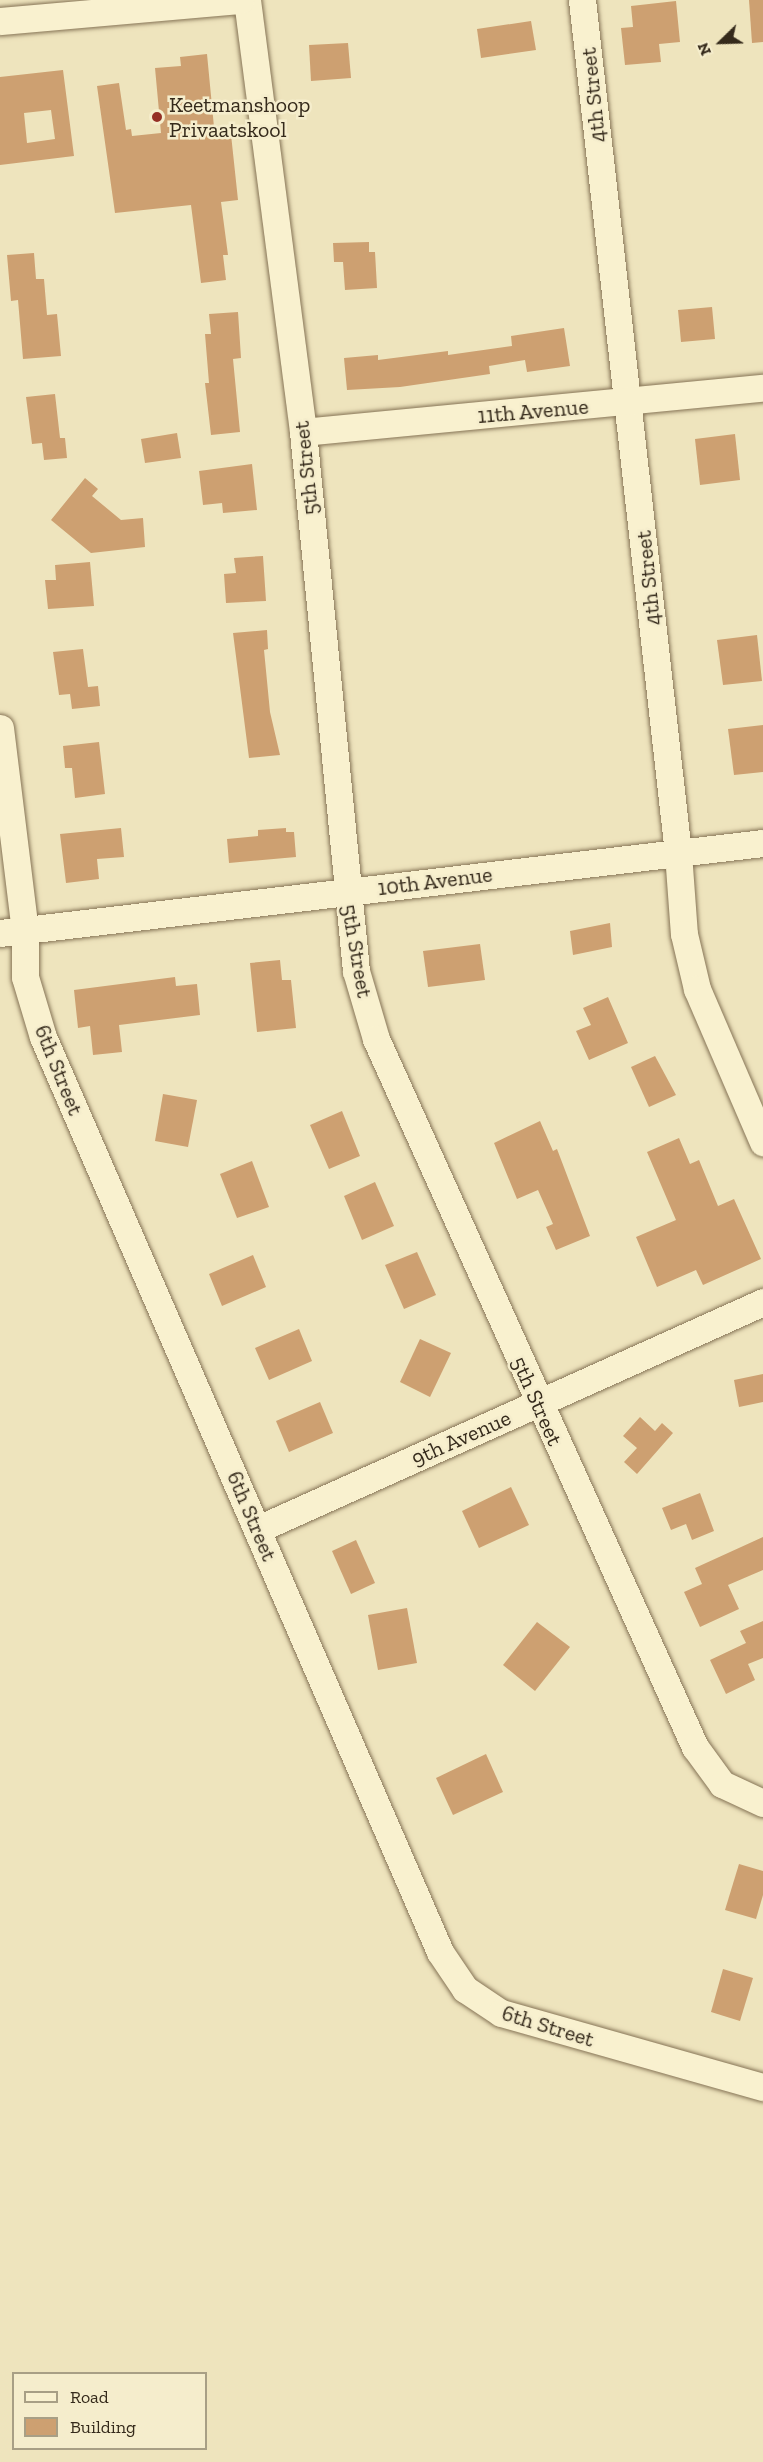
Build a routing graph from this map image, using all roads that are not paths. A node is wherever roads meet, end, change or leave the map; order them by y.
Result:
1 (240, 0) edge
2 (246, 0) edge
3 (582, 0) edge
4 (0, 21) edge
5 (763, 388) edge
6 (628, 402) junction
7 (303, 432) junction
8 (0, 728) edge
9 (763, 843) edge
10 (678, 853) junction
11 (347, 891) junction
12 (12, 932) edge
13 (763, 1142) edge
14 (763, 1302) edge
15 (538, 1403) junction
16 (258, 1529) junction
17 (763, 1803) edge
18 (763, 2087) edge

1 - 4 street
2 - 7 street, 5th Street
3 - 6 street, 4th Street
5 - 6 street, 11th Avenue
6 - 7 street, 11th Avenue
6 - 10 street, 4th Street
7 - 11 street, 5th Street
8 - 12 street, 6th Street
9 - 10 street, 10th Avenue
10 - 11 street, 10th Avenue
10 - 13 street, 4th Street
11 - 12 street, 10th Avenue
11 - 15 street, 5th Street
12 - 16 street, 6th Street
14 - 15 street, 9th Avenue
15 - 16 street, 9th Avenue
15 - 17 street, 5th Street
16 - 18 street, 6th Street

